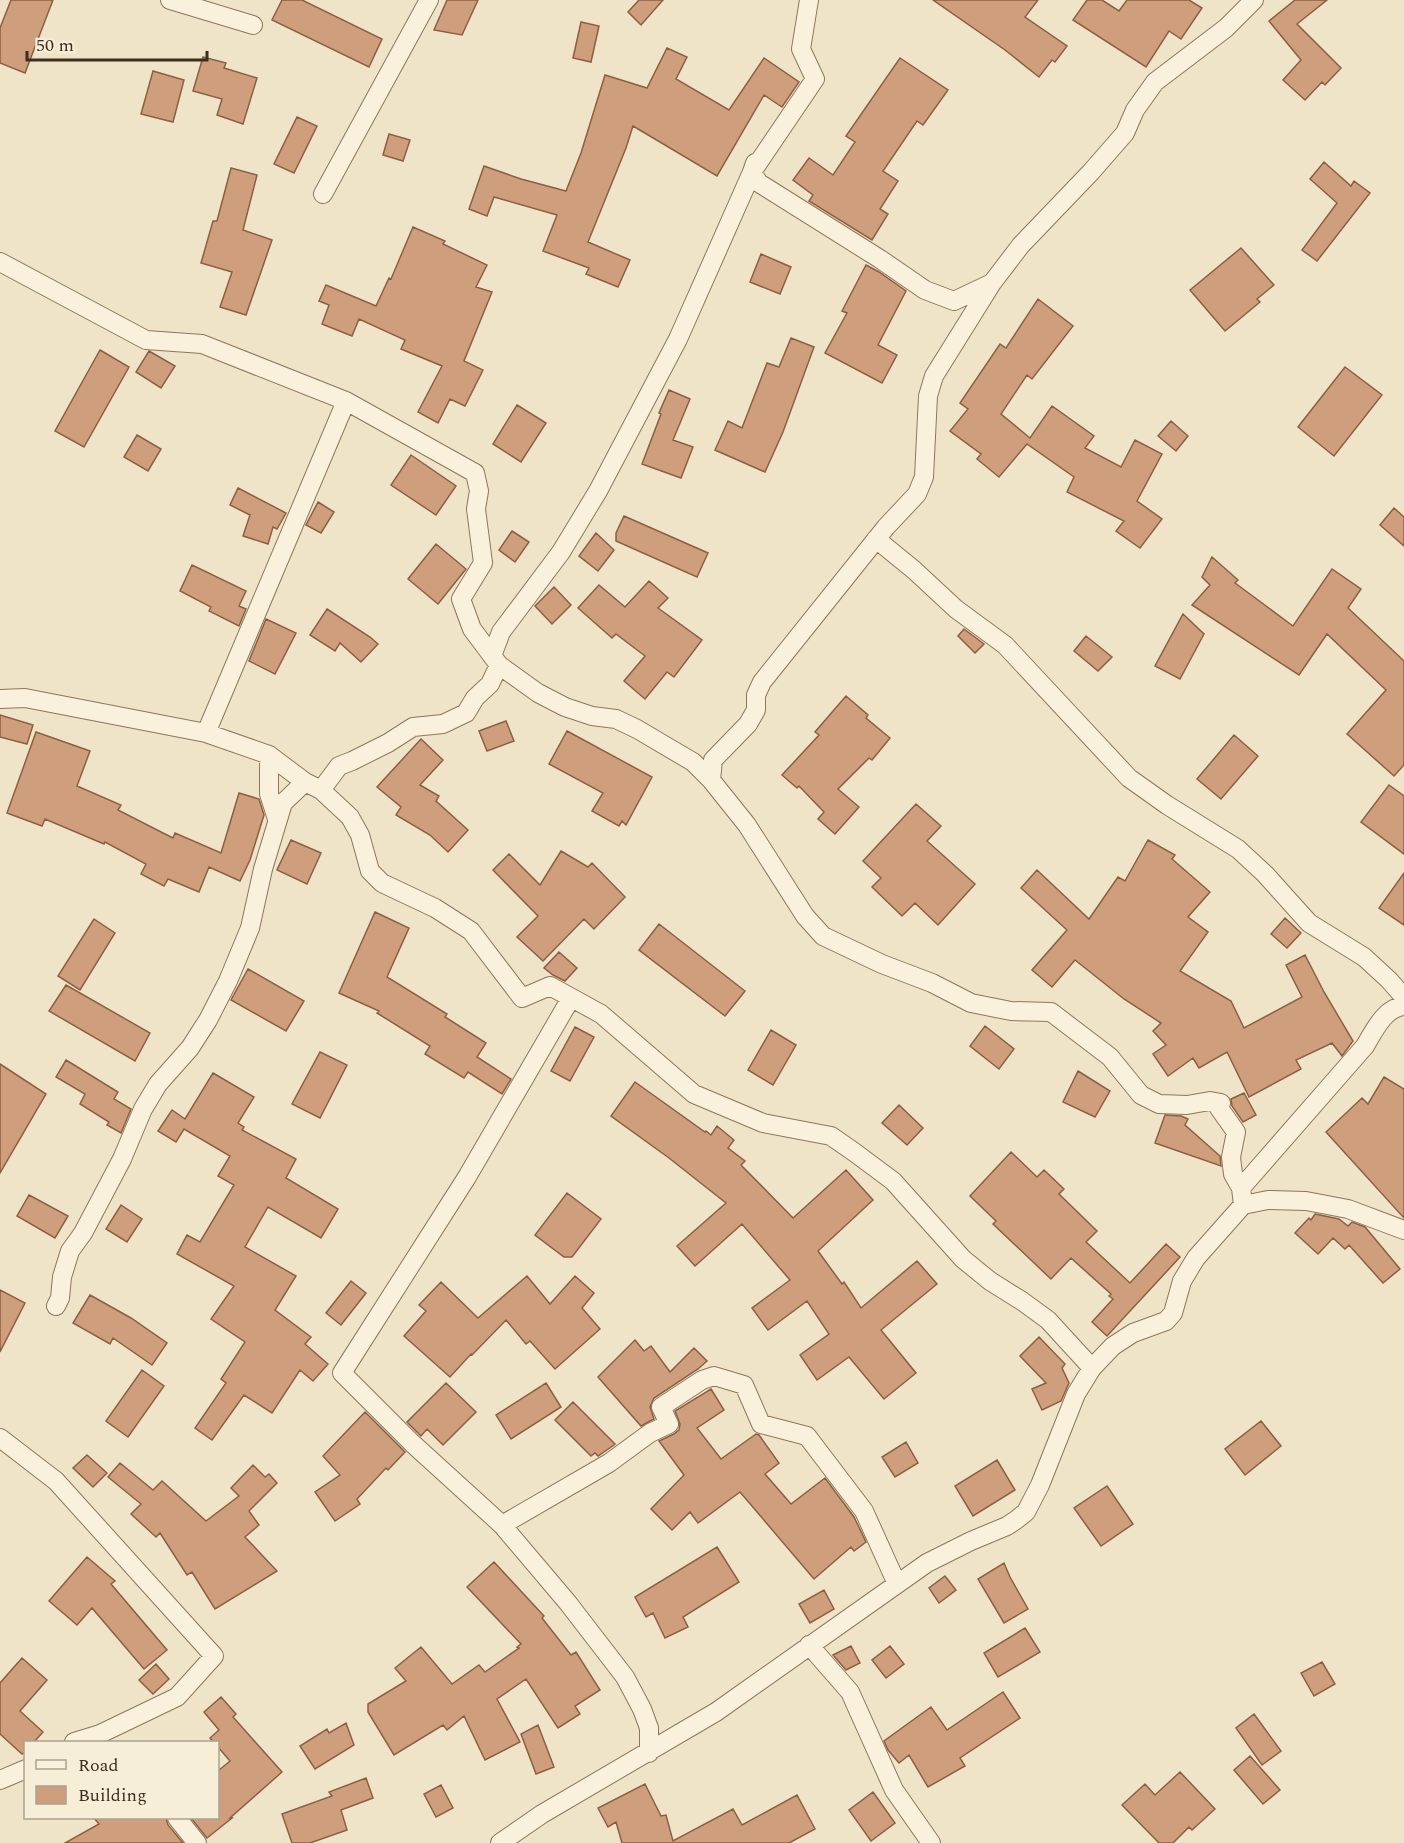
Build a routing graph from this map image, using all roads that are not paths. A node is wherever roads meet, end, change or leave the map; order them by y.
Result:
1 (170, 0) edge
2 (429, 0) edge
3 (809, 0) edge
4 (1254, 0) edge
5 (253, 25) dead end
6 (765, 135) dead end
7 (752, 172) junction
8 (322, 194) dead end
9 (0, 262) edge
10 (992, 283) junction
11 (954, 301) junction
12 (963, 327) junction
13 (346, 401) junction
14 (876, 539) junction
15 (496, 661) junction
16 (490, 684) junction
17 (538, 693) junction
18 (0, 699) edge
19 (206, 733) junction
20 (269, 755) junction
21 (713, 760) junction
22 (693, 762) junction
23 (711, 780) junction
24 (313, 786) junction
25 (277, 819) junction
26 (1404, 997) edge
27 (570, 998) junction
28 (1404, 1006) edge
29 (1242, 1197) junction
30 (1404, 1230) edge
31 (57, 1306) dead end
32 (1092, 1368) junction
33 (0, 1438) edge
34 (502, 1525) junction
35 (897, 1584) junction
36 (809, 1645) junction
37 (107, 1738) edge
38 (87, 1741) edge
39 (648, 1753) junction
40 (24, 1770) edge
41 (0, 1780) edge
42 (178, 1819) edge
43 (197, 1843) edge
44 (500, 1843) edge
45 (930, 1843) edge

1 - 5 street
2 - 8 street
3 - 7 street
4 - 10 street
6 - 7 street
7 - 11 street
7 - 15 street
9 - 13 street
10 - 11 street
10 - 12 street
11 - 12 street
12 - 14 street
13 - 15 street
13 - 19 street
14 - 21 street
14 - 26 street
15 - 16 street
15 - 17 street
16 - 17 street
16 - 24 street
17 - 22 street
18 - 19 street
19 - 20 street
20 - 24 street
20 - 25 street
21 - 22 street
21 - 23 street
22 - 23 street
23 - 29 street
24 - 25 street
24 - 27 street
25 - 31 street
27 - 32 street
27 - 34 street
28 - 29 street
29 - 30 street
29 - 32 street
32 - 35 street
33 - 37 street
34 - 35 street
34 - 39 street
35 - 36 street
36 - 39 street
36 - 45 street
37 - 38 street
39 - 44 street
40 - 41 street
42 - 43 street

